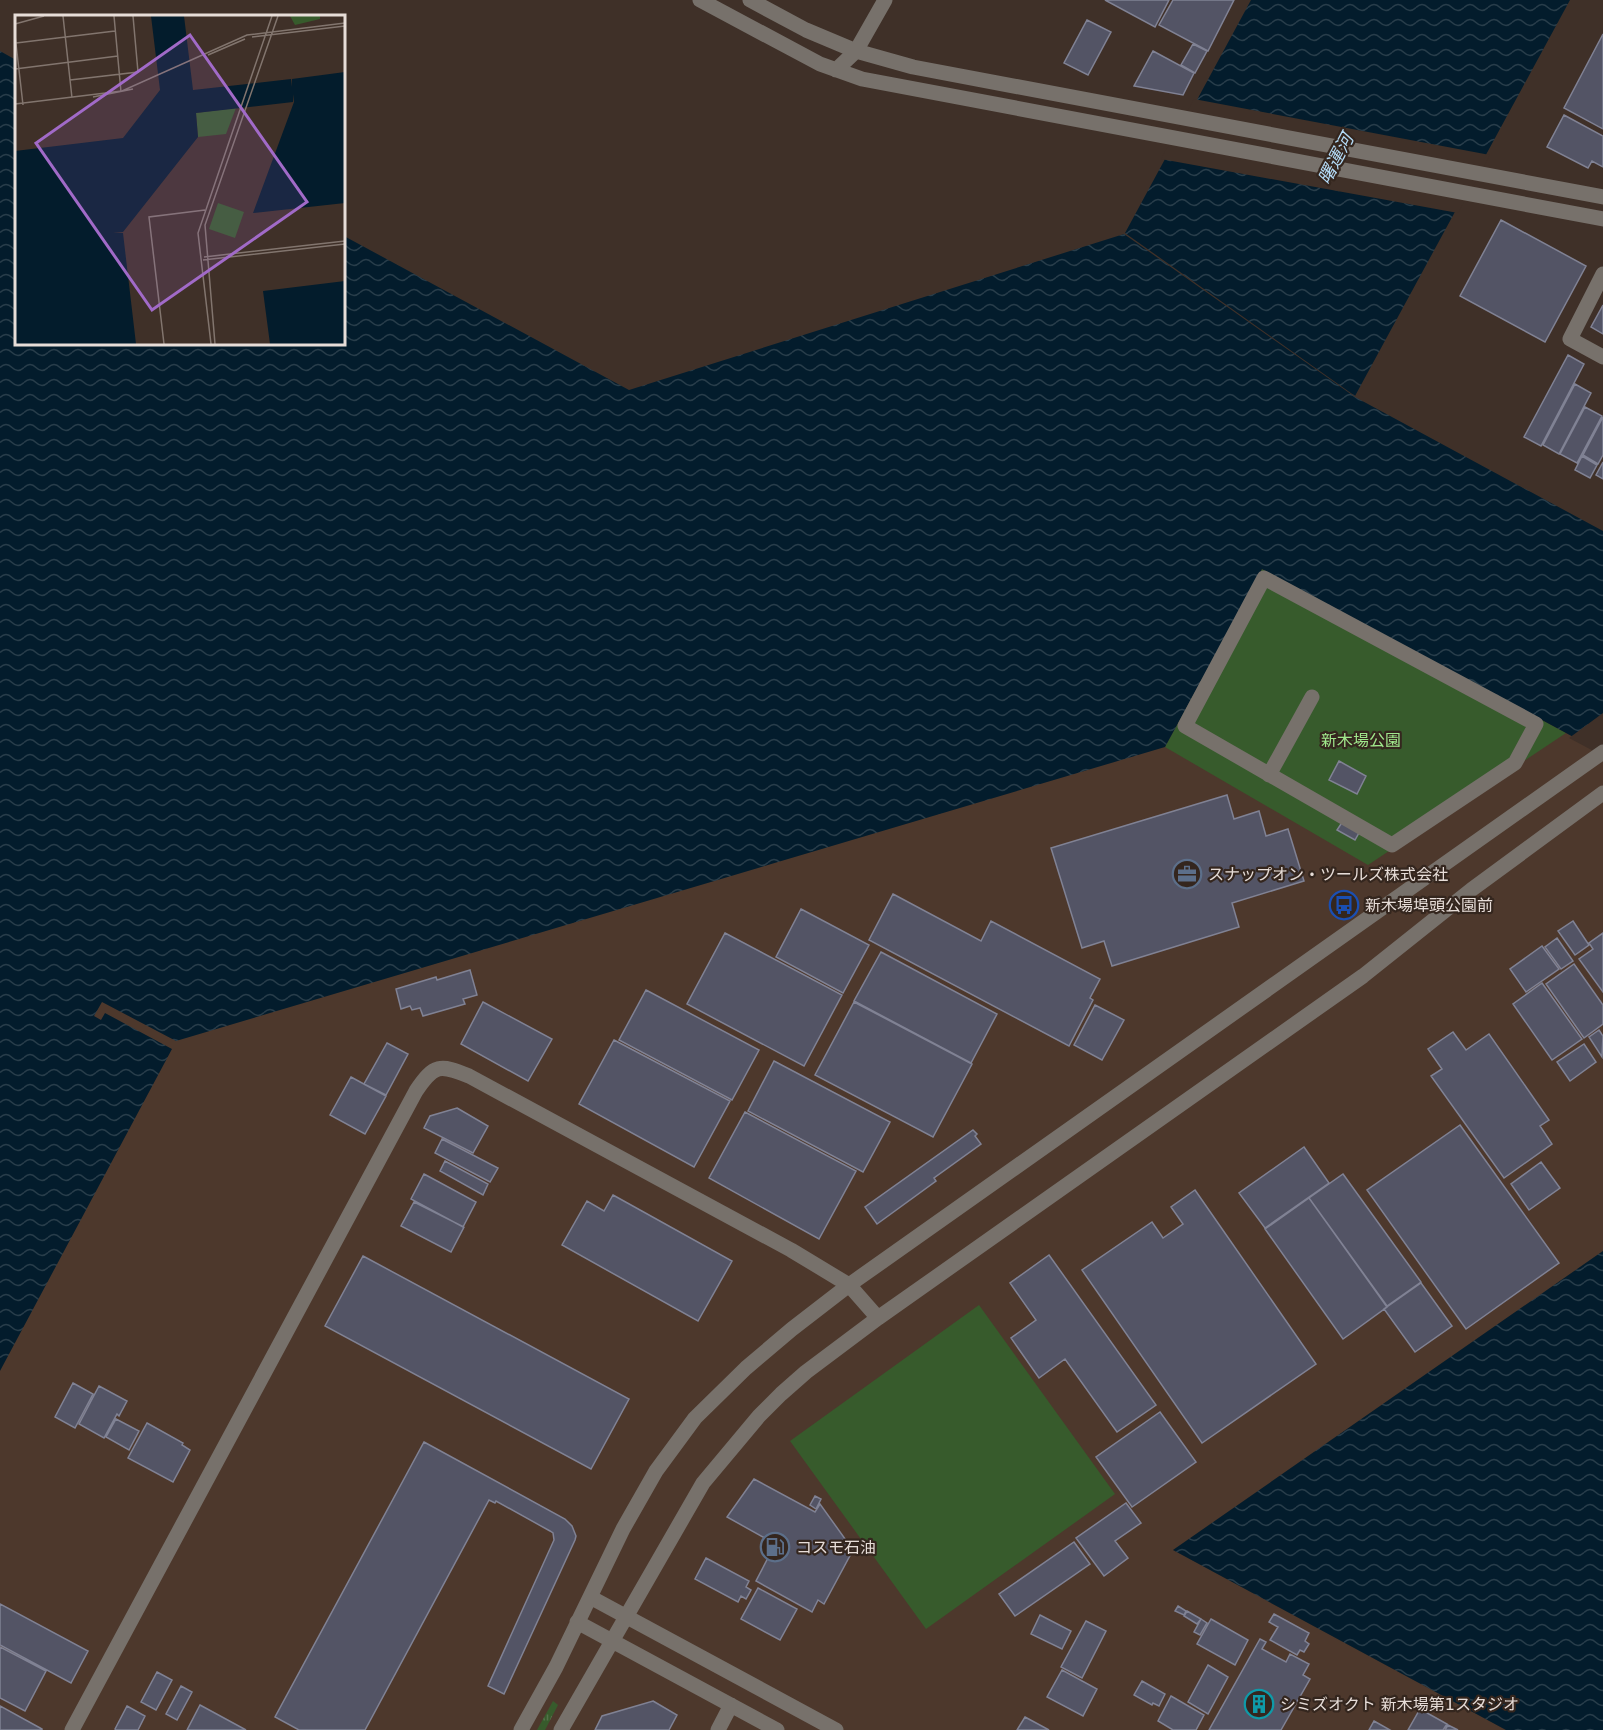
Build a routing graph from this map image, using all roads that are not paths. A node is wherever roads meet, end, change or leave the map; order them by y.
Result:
1 (700, 0) edge
2 (750, 0) edge
3 (885, 0) edge
4 (856, 51) junction
5 (836, 70) junction
6 (1603, 197) edge
7 (1603, 219) edge
8 (1603, 274) edge
9 (1603, 357) edge
10 (1312, 697) dead end
11 (1603, 752) edge
12 (1269, 775) junction
13 (1603, 793) edge
14 (849, 1285) junction
15 (878, 1318) junction
16 (590, 1597) junction
17 (626, 1616) junction
18 (577, 1622) junction
19 (612, 1641) junction
20 (731, 1705) junction
21 (72, 1730) edge
22 (521, 1730) edge
23 (561, 1730) edge
24 (718, 1730) edge
25 (777, 1730) edge
26 (836, 1730) edge

1 - 5 street
2 - 4 street
3 - 4 street
4 - 5 street
4 - 6 street
5 - 7 street
8 - 9 street
10 - 12 street
11 - 14 street
12 - 12 street
13 - 15 street
14 - 15 street
14 - 16 street
14 - 21 street
15 - 17 street
16 - 17 street
16 - 18 street
17 - 19 street
17 - 26 street
18 - 19 street
18 - 22 street
19 - 20 street
19 - 23 street
20 - 24 street
20 - 25 street

